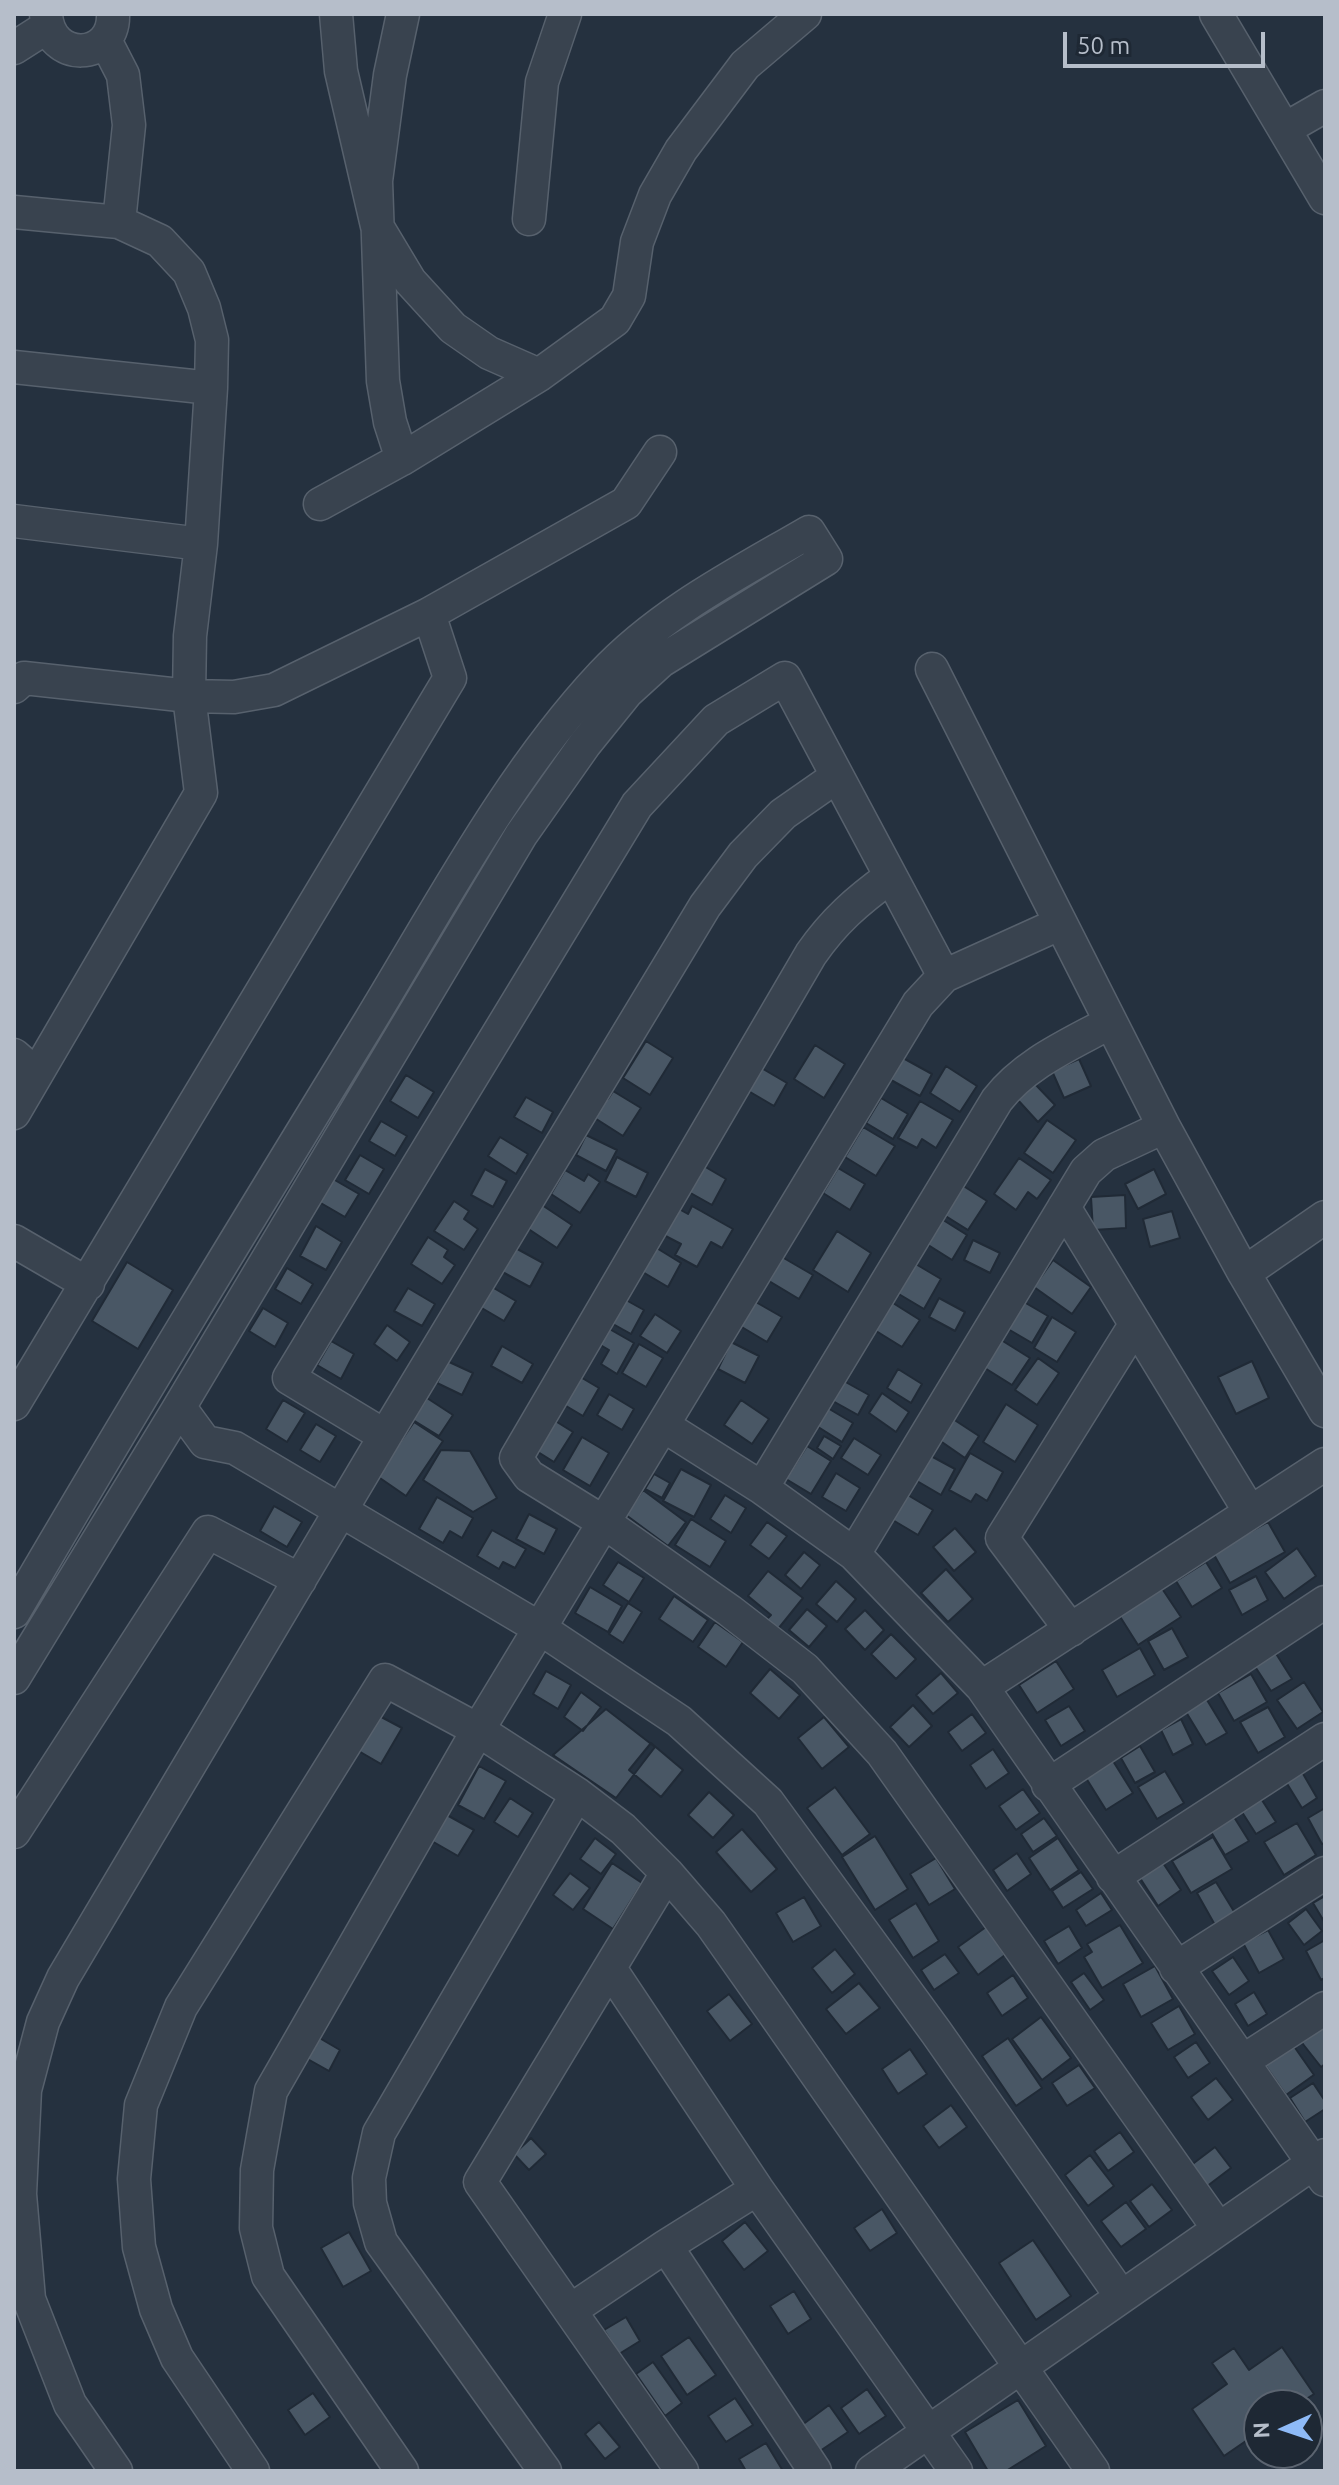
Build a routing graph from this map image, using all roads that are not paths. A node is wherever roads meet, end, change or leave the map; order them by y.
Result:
1 (336, 14) edge
2 (403, 14) edge
3 (565, 14) edge
4 (805, 14) edge
5 (1216, 14) edge
6 (47, 20) edge
7 (109, 27) edge
8 (14, 48) edge
9 (1325, 106) edge
10 (1285, 129) junction
11 (1325, 198) edge
12 (14, 212) edge
13 (529, 219) dead end
14 (119, 222) junction
15 (377, 226) junction
16 (14, 367) edge
17 (539, 375) junction
18 (211, 388) junction
19 (660, 452) dead end
20 (402, 459) junction
21 (320, 504) dead end
22 (14, 521) edge
23 (201, 544) junction
24 (429, 614) junction
25 (932, 669) dead end
26 (14, 687) edge
27 (189, 696) junction
28 (836, 777) junction
29 (890, 877) junction
30 (1059, 924) junction
31 (944, 976) junction
32 (1109, 1023) junction
33 (25, 1064) edge
34 (14, 1113) edge
35 (1164, 1127) junction
36 (1064, 1207) junction
37 (1325, 1217) edge
38 (14, 1241) edge
39 (1244, 1273) junction
40 (88, 1284) junction
41 (1135, 1325) junction
42 (143, 1391) junction
43 (14, 1404) edge
44 (1325, 1411) edge
45 (182, 1414) junction
46 (664, 1426) junction
47 (385, 1436) junction
48 (1325, 1464) edge
49 (762, 1488) junction
50 (343, 1511) junction
51 (1250, 1512) junction
52 (605, 1523) junction
53 (854, 1554) junction
54 (300, 1580) junction
55 (1325, 1602) edge
56 (14, 1612) edge
57 (541, 1629) junction
58 (1071, 1630) junction
59 (14, 1678) edge
60 (982, 1687) junction
61 (478, 1730) junction
62 (1325, 1739) edge
63 (1048, 1785) junction
64 (577, 1794) junction
65 (14, 1832) edge
66 (667, 1873) junction
67 (1325, 1873) edge
68 (1113, 1877) junction
69 (1176, 1968) junction
70 (611, 1970) junction
71 (1325, 2008) edge
72 (1243, 2061) junction
73 (1321, 2166) edge
74 (757, 2189) junction
75 (1218, 2228) junction
76 (666, 2246) junction
77 (1121, 2296) junction
78 (571, 2310) junction
79 (1021, 2366) junction
80 (929, 2431) junction
81 (116, 2471) edge
82 (253, 2471) edge
83 (402, 2471) edge
84 (545, 2471) edge
85 (682, 2471) edge
86 (815, 2471) edge
87 (872, 2471) edge
88 (956, 2471) edge
89 (1093, 2471) edge

1 - 15 street
2 - 15 street
3 - 13 street
4 - 17 street
5 - 10 street
6 - 7 street
6 - 8 street
7 - 14 street
9 - 10 street
10 - 11 street
12 - 14 street
14 - 18 street
15 - 17 street
15 - 20 street
16 - 18 street
17 - 20 street
18 - 23 street
19 - 24 street
20 - 21 street
22 - 23 street
23 - 27 street
24 - 27 street
24 - 40 street
25 - 30 street
26 - 27 street
27 - 33 street
28 - 29 street
28 - 47 street
28 - 47 street
29 - 31 street
29 - 52 street
30 - 31 street
30 - 32 street
31 - 46 street
32 - 35 street
32 - 49 street
33 - 34 street
35 - 36 street
35 - 39 street
36 - 41 street
36 - 53 street
37 - 39 street
38 - 40 street
39 - 44 street
40 - 43 street
41 - 51 street
41 - 58 street
42 - 45 street
42 - 45 street
42 - 56 street
45 - 50 street
45 - 59 street
46 - 49 street
46 - 52 street
47 - 50 street
48 - 51 street
49 - 53 street
50 - 54 street
50 - 57 street
51 - 58 street
52 - 57 street
52 - 75 street
53 - 60 street
54 - 65 street
54 - 81 street
55 - 63 street
57 - 61 street
57 - 77 street
58 - 60 street
60 - 63 street
61 - 64 street
61 - 82 street
61 - 83 street
62 - 68 street
63 - 68 street
64 - 66 street
64 - 84 street
66 - 70 street
66 - 79 street
67 - 69 street
68 - 69 street
69 - 72 street
70 - 74 street
70 - 78 street
71 - 72 street
72 - 73 street
73 - 75 street
74 - 76 street
74 - 80 street
75 - 77 street
76 - 78 street
76 - 86 street
77 - 79 street
78 - 85 street
79 - 80 street
79 - 89 street
80 - 87 street
80 - 88 street

